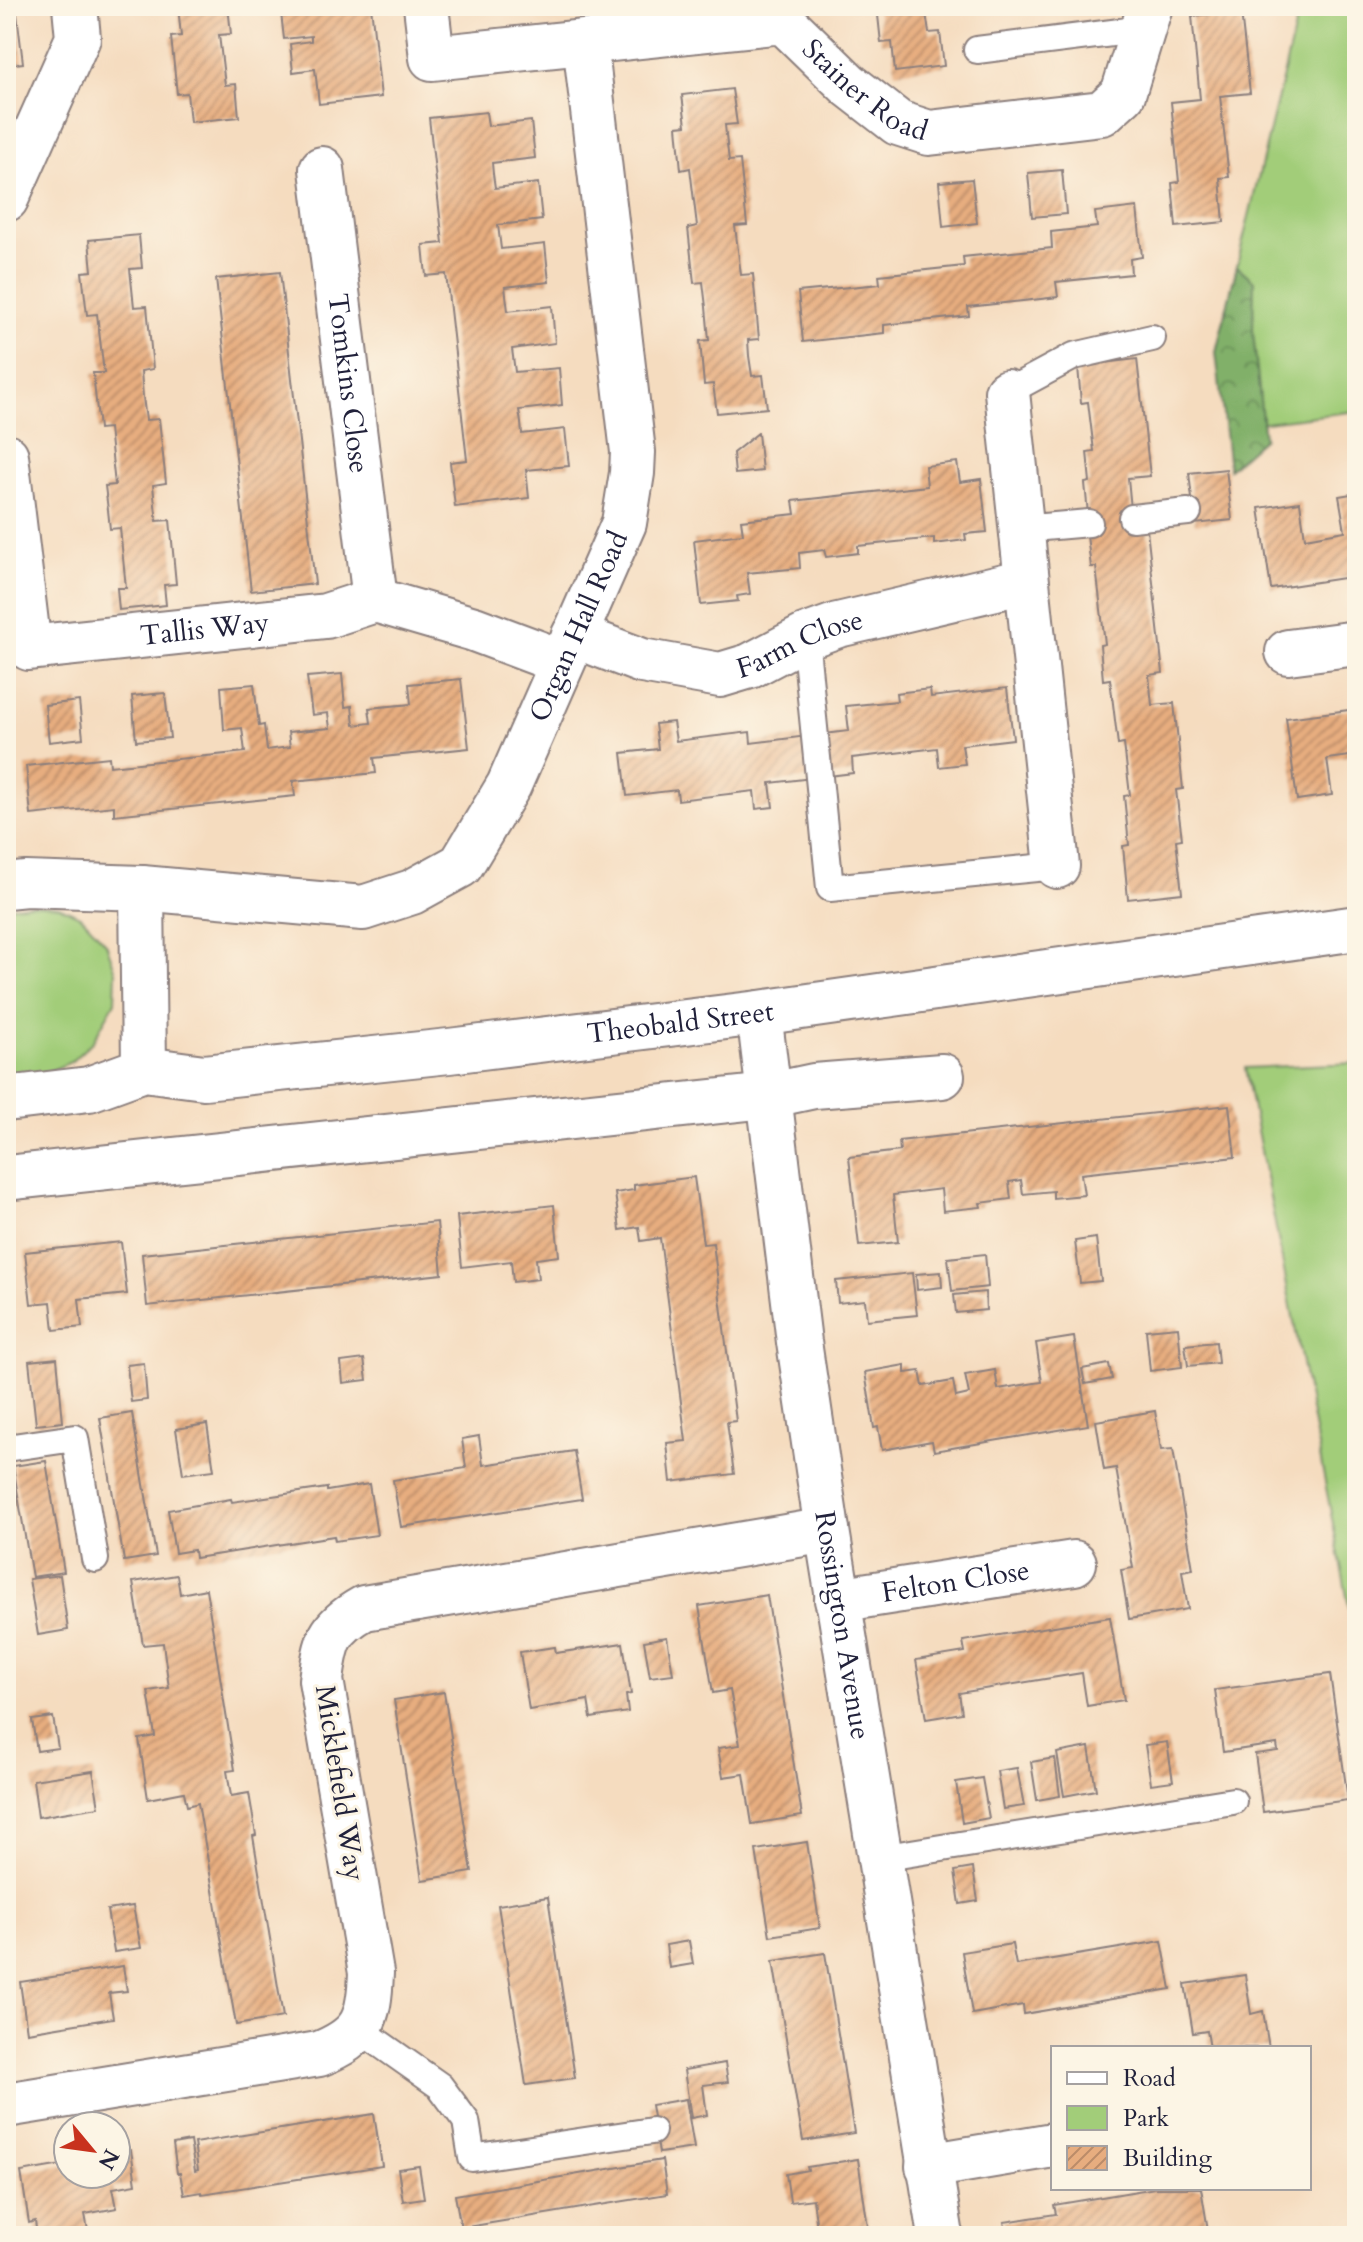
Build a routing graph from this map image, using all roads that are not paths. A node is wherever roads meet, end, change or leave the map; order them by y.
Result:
1 (75, 6) edge
2 (426, 6) edge
3 (782, 13) edge
4 (1147, 17) edge
5 (585, 42) junction
6 (977, 50) dead end
7 (322, 169) dead end
8 (6, 199) edge
9 (1152, 338) dead end
10 (1007, 392) joint
11 (6, 456) edge
12 (1188, 512) dead end
13 (1132, 518) dead end
14 (1089, 523) dead end
15 (1021, 529) junction
16 (1026, 581) junction
17 (375, 600) junction
18 (805, 637) junction
19 (1357, 643) edge
20 (568, 648) junction
21 (1288, 652) dead end
22 (1057, 866) joint
23 (6, 886) edge
24 (142, 888) junction
25 (1357, 928) edge
26 (759, 1013) junction
27 (144, 1069) junction
28 (942, 1076) dead end
29 (767, 1096) junction
30 (6, 1099) edge
31 (6, 1178) edge
32 (6, 1448) edge
33 (827, 1530) junction
34 (95, 1559) dead end
35 (1074, 1563) dead end
36 (837, 1600) junction
37 (1233, 1801) dead end
38 (880, 1858) junction
39 (359, 2029) junction
40 (6, 2105) edge
41 (652, 2131) dead end
42 (1051, 2145) edge
43 (928, 2166) junction
44 (941, 2236) edge

1 - 8 street
2 - 5 street, Stainer Road
3 - 4 street, Stainer Road
3 - 5 street, Stainer Road
4 - 6 lane
5 - 20 street, Organ Hall Road
7 - 17 street, Tomkins Close
9 - 10 lane
10 - 15 street
11 - 17 street, Tallis Way
12 - 13 lane
14 - 15 lane
15 - 16 street
16 - 18 street, Farm Close
16 - 22 street
17 - 20 street
18 - 20 street, Farm Close
18 - 22 lane
19 - 21 street
20 - 24 street, Organ Hall Road
23 - 24 street, Organ Hall Road
24 - 27 street
25 - 26 street, Theobald Street
26 - 27 street, Theobald Street
26 - 29 street, Rossington Avenue
27 - 30 street, Theobald Street
28 - 29 street
29 - 31 street
29 - 33 street, Rossington Avenue
32 - 34 lane
33 - 36 street, Rossington Avenue
33 - 39 street, Micklefield Way
35 - 36 street, Felton Close
36 - 38 street, Rossington Avenue
37 - 38 lane
38 - 43 street, Rossington Avenue
39 - 40 street
39 - 41 lane
42 - 43 street
43 - 44 street, Rossington Avenue

